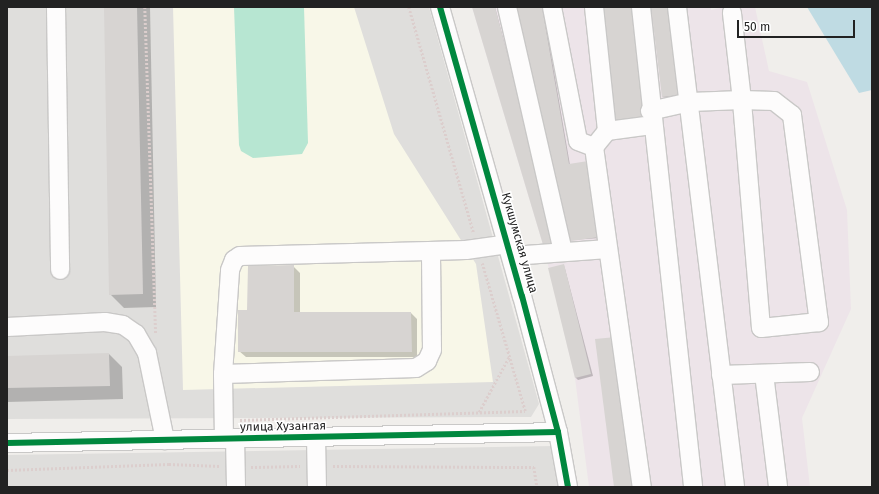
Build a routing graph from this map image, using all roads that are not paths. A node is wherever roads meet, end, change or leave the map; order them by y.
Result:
1 (56, 7) edge
2 (440, 7) edge
3 (507, 7) edge
4 (552, 7) edge
5 (594, 7) edge
6 (641, 7) edge
7 (677, 7) edge
8 (732, 14) dead end
9 (742, 100) junction
10 (690, 102) junction
11 (651, 118) junction
12 (607, 132) junction
13 (594, 147) junction
14 (608, 249) junction
15 (510, 250) junction
16 (432, 251) junction
17 (564, 252) junction
18 (60, 270) dead end
19 (7, 327) edge
20 (810, 372) dead end
21 (223, 374) junction
22 (764, 374) junction
23 (721, 375) junction
24 (558, 432) junction
25 (316, 437) junction
26 (230, 439) junction
27 (165, 440) junction
28 (7, 443) edge
29 (236, 487) edge
30 (317, 487) edge
31 (568, 487) edge
32 (642, 487) edge
33 (694, 487) edge
34 (735, 487) edge
35 (778, 487) edge

1 - 18 street
2 - 15 street, Кукшумская улица
3 - 17 street
4 - 13 street
5 - 12 street
6 - 11 street
7 - 10 street
8 - 9 street
9 - 9 street
9 - 10 street
10 - 11 street
10 - 23 street
11 - 12 street
11 - 33 street
12 - 13 street
13 - 14 street
14 - 17 street
14 - 32 street
15 - 16 street
15 - 17 street
15 - 24 street, Кукшумская улица
16 - 21 street
16 - 21 street
19 - 27 street
20 - 22 street
21 - 26 street
22 - 23 street
22 - 35 street
23 - 34 street
24 - 25 street, улица Хузангая
24 - 31 street, Кукшумская улица
25 - 26 street, улица Хузангая
25 - 30 street
26 - 27 street, улица Хузангая
26 - 29 street
27 - 28 street, улица Хузангая

